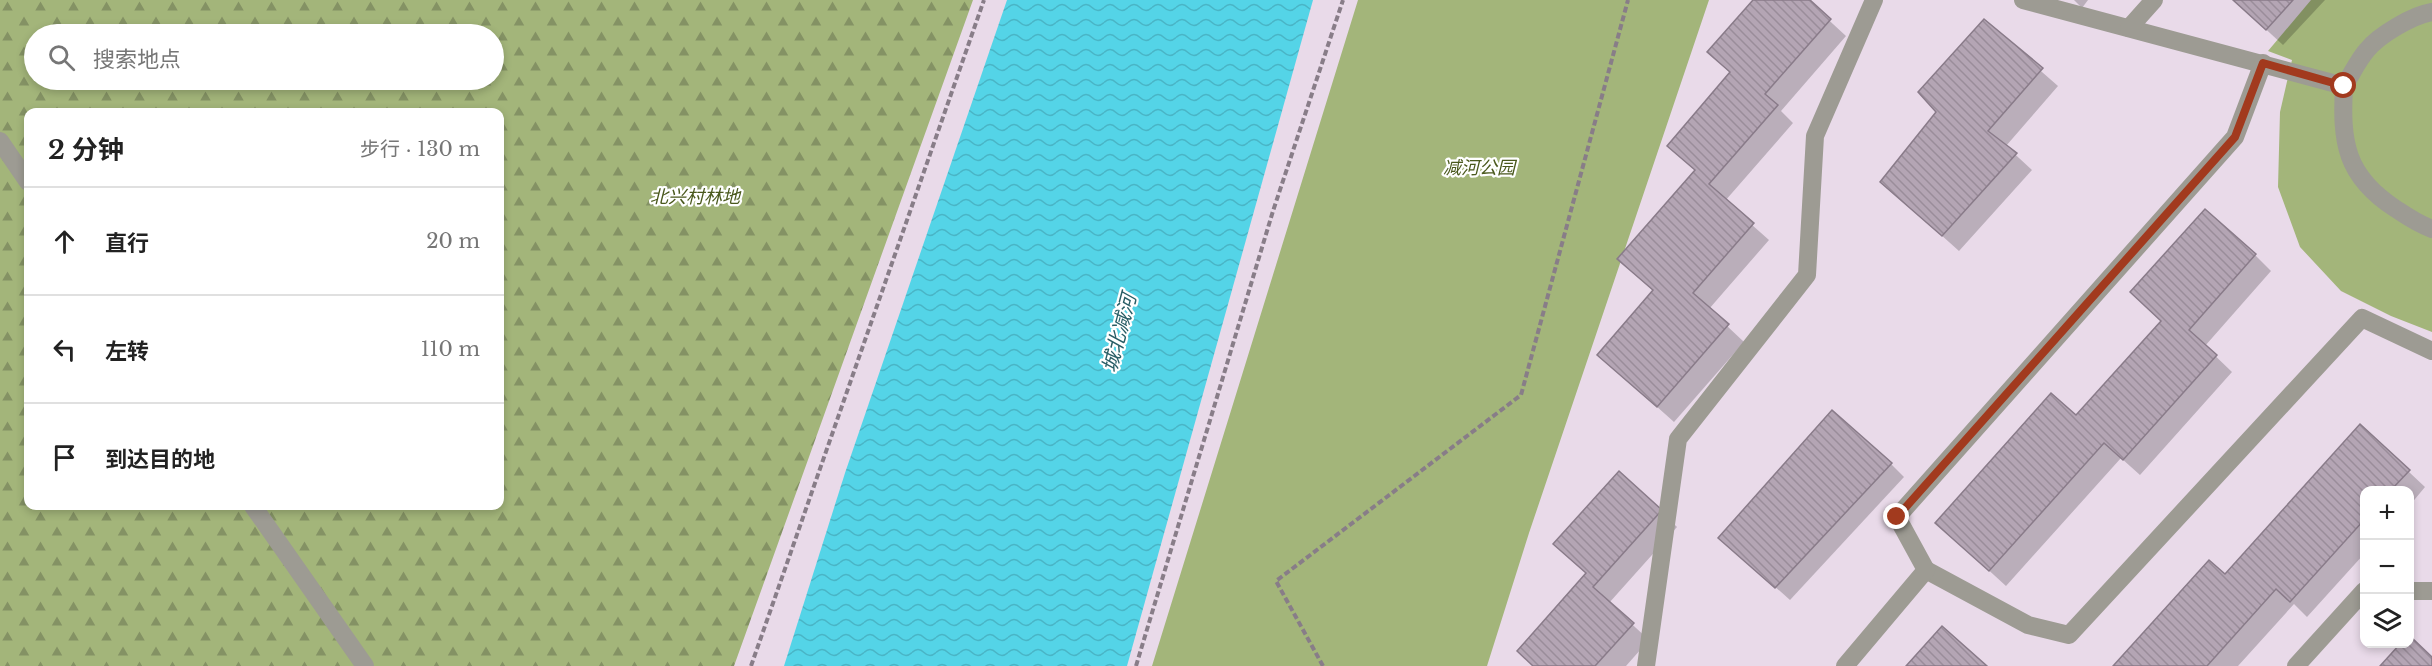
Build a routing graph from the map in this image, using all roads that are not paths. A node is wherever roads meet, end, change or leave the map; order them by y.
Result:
1 (1874, 0) edge
2 (2023, 0) edge
3 (2154, 0) edge
4 (2432, 12) edge
5 (2129, 28) junction
6 (2263, 63) junction
7 (2344, 86) junction
8 (0, 141) edge
9 (24, 176) edge
10 (2432, 229) edge
11 (2432, 351) edge
12 (256, 510) edge
13 (1926, 570) junction
14 (2414, 591) edge
15 (2432, 591) edge
16 (2361, 594) edge
17 (364, 666) edge
18 (1646, 666) edge
19 (1845, 666) edge
20 (2296, 666) edge

1 - 18 street
2 - 5 street
3 - 5 street
4 - 7 street
5 - 6 street
6 - 7 street
6 - 13 street
7 - 10 street
8 - 9 street
11 - 13 street
12 - 17 street
13 - 19 street
14 - 15 street
16 - 20 street

